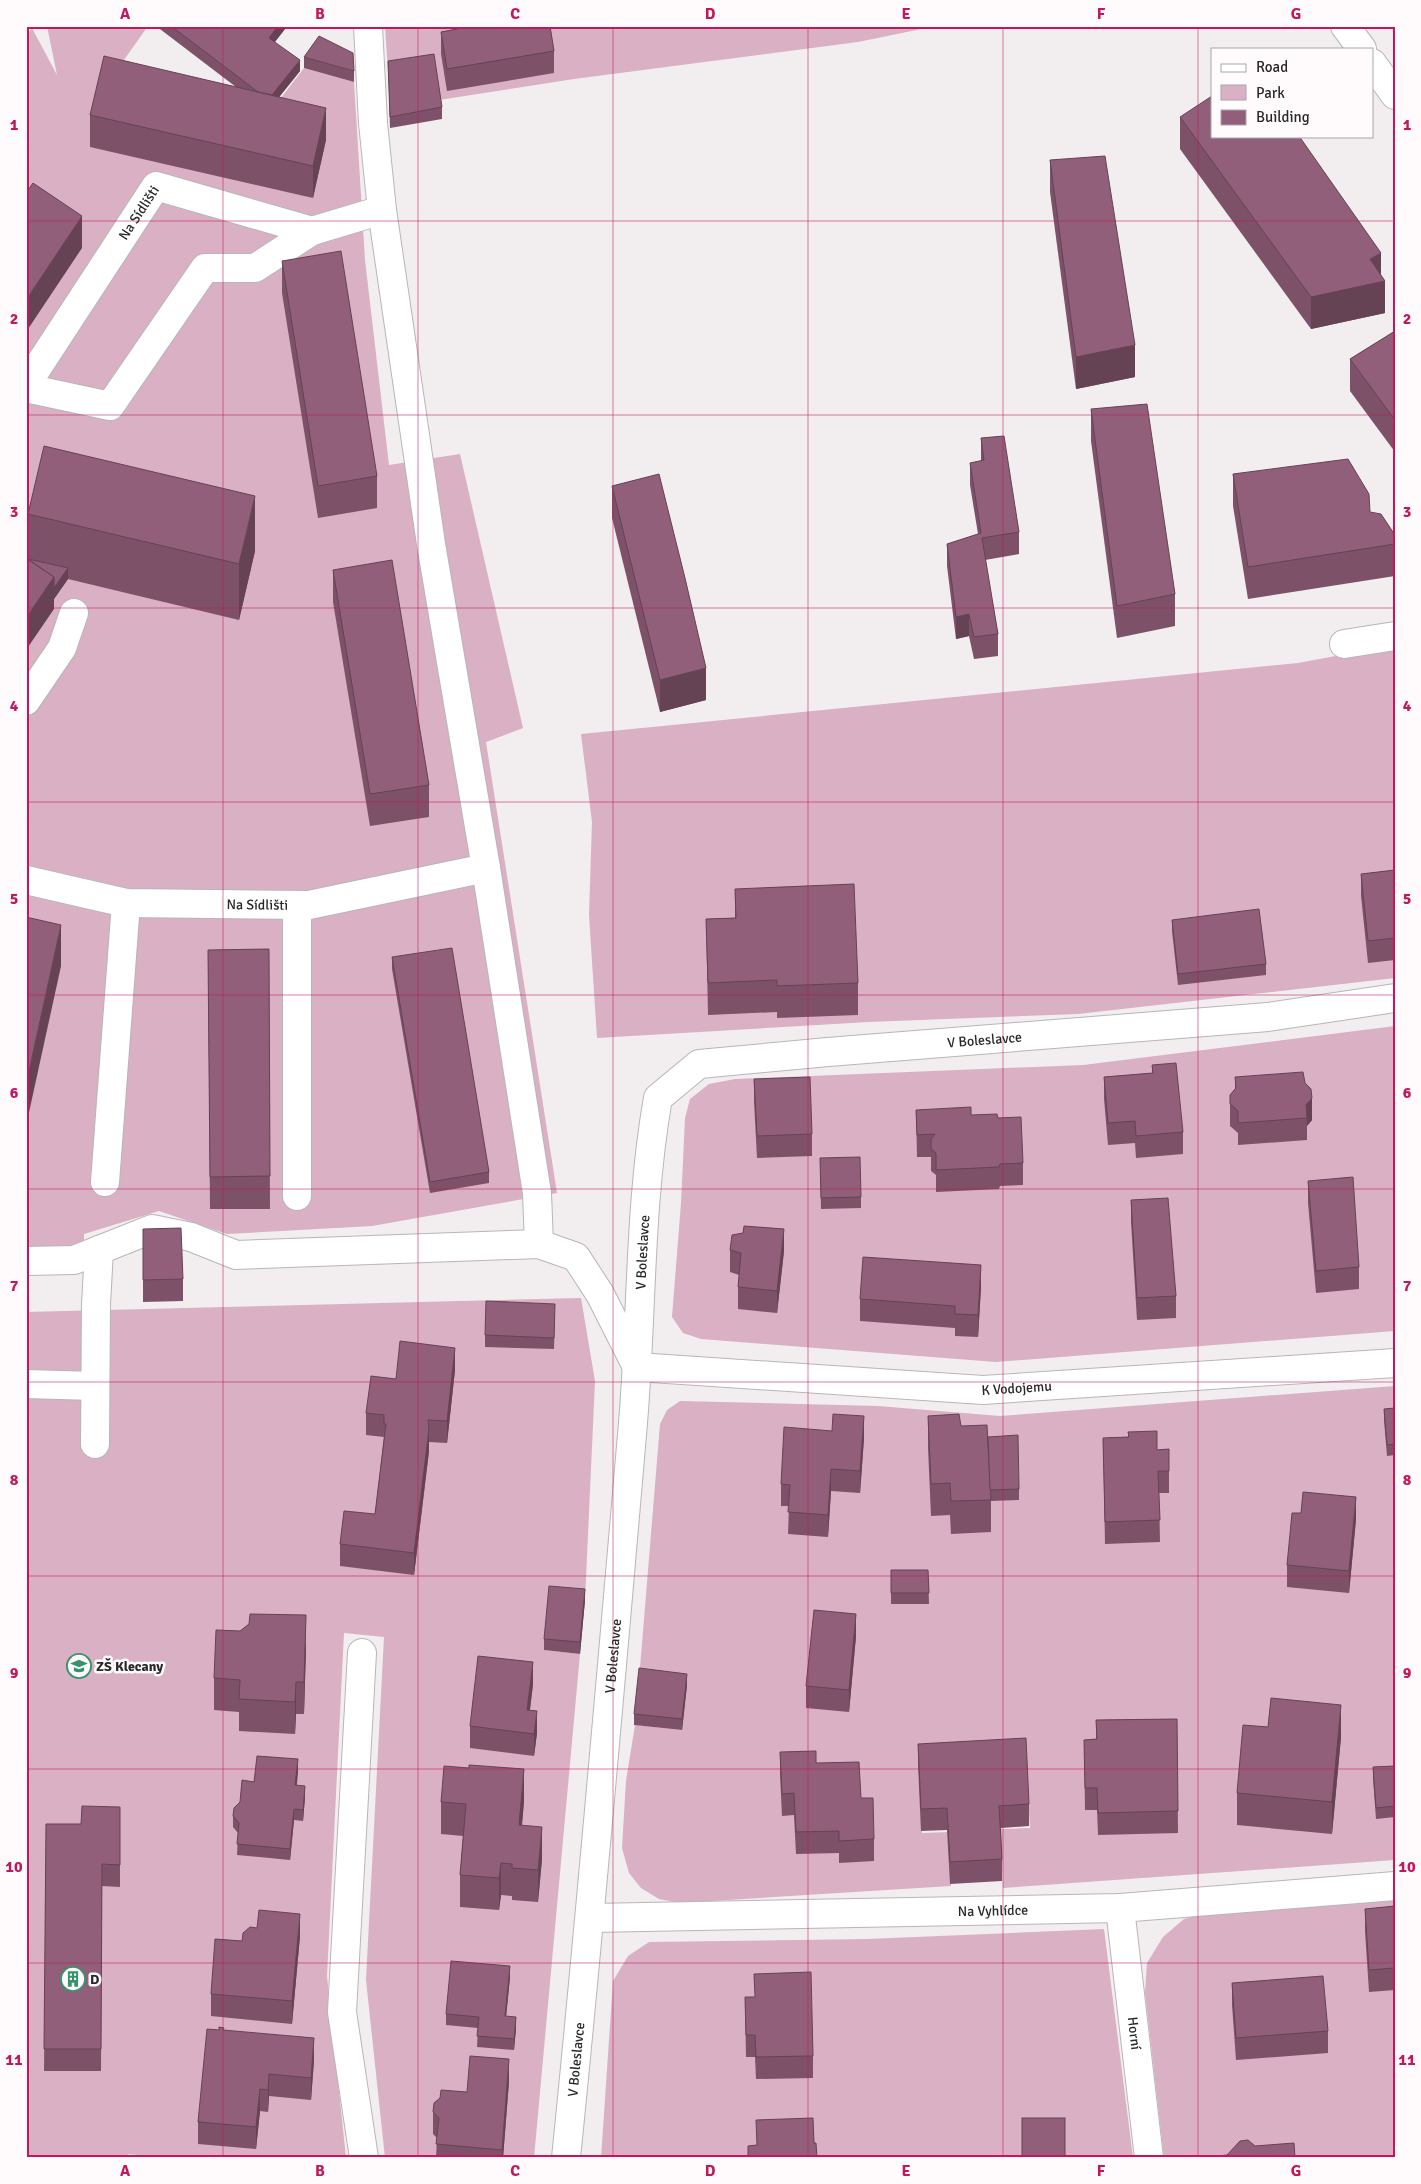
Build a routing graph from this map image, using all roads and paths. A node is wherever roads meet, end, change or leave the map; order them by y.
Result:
1 (368, 26) edge
2 (1374, 66) edge
3 (1395, 95) edge
4 (382, 210) junction
5 (312, 231) junction
6 (26, 386) edge
7 (74, 613) dead end
8 (1395, 636) edge
9 (1344, 644) dead end
10 (26, 701) edge
11 (486, 868) junction
12 (26, 880) edge
13 (126, 904) junction
14 (297, 905) junction
15 (1395, 998) edge
16 (105, 1182) dead end
17 (297, 1196) dead end
18 (539, 1244) junction
19 (99, 1250) junction
20 (26, 1261) edge
21 (1395, 1363) edge
22 (637, 1367) junction
23 (26, 1384) edge
24 (95, 1386) junction
25 (95, 1444) dead end
26 (362, 1653) dead end
27 (1395, 1886) edge
28 (1120, 1908) junction
29 (591, 1918) junction
30 (364, 2158) edge
31 (566, 2158) edge
32 (1149, 2158) edge

1 - 4 street
2 - 3 street
4 - 5 street
4 - 11 street
5 - 6 street
5 - 6 street, Na Sídlišti
7 - 10 street
8 - 9 street
11 - 14 street, Na Sídlišti
11 - 18 street
12 - 13 street, Na Sídlišti
13 - 14 street, Na Sídlišti
13 - 16 street
14 - 17 street
15 - 22 street, V Boleslavce
18 - 19 street
18 - 22 street
19 - 20 street
19 - 24 street
21 - 22 street, K Vodojemu
22 - 29 street, V Boleslavce
23 - 24 street
24 - 25 street
26 - 30 street
27 - 28 street, Na Vyhlídce
28 - 29 street, Na Vyhlídce
28 - 32 street, Horní
29 - 31 street, V Boleslavce

